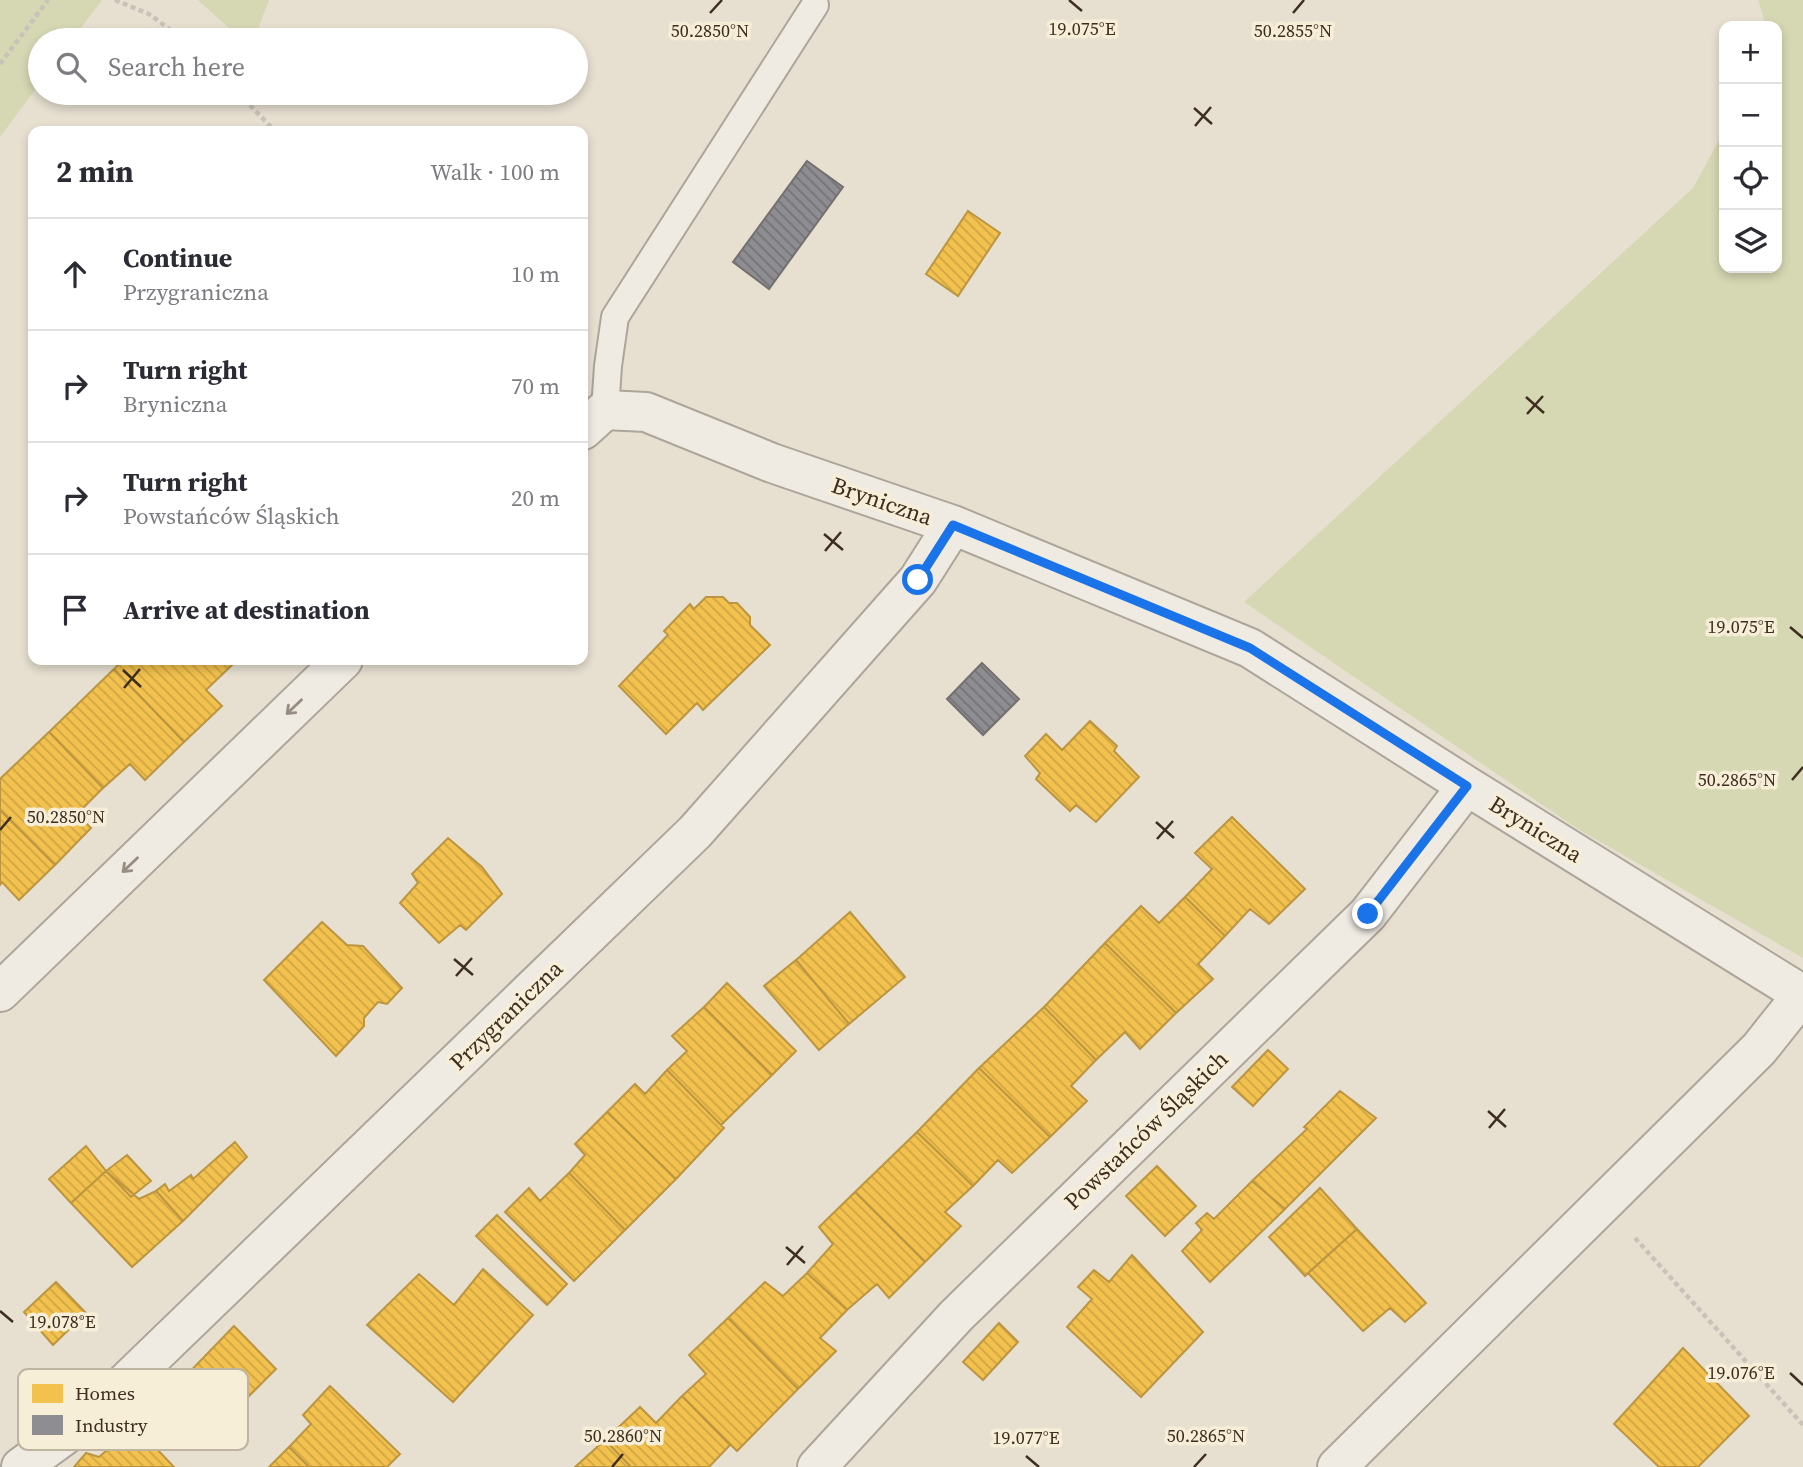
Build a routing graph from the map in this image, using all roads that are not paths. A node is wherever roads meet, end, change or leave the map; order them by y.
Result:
1 (815, 5) dead end
2 (594, 420) edge
3 (953, 525) junction
4 (338, 665) edge
5 (1467, 786) junction
6 (0, 992) edge
7 (1802, 995) edge
8 (140, 1369) edge
9 (44, 1450) edge
10 (21, 1467) edge
11 (817, 1467) edge
12 (1337, 1467) edge

1 - 2 lane
2 - 3 street, Bryniczna
3 - 5 street, Bryniczna
3 - 8 street, Przygraniczna
4 -> 6 street
5 - 7 street, Bryniczna
5 - 11 street, Powstańców Śląskich
7 - 12 street
9 - 10 street, Przygraniczna

